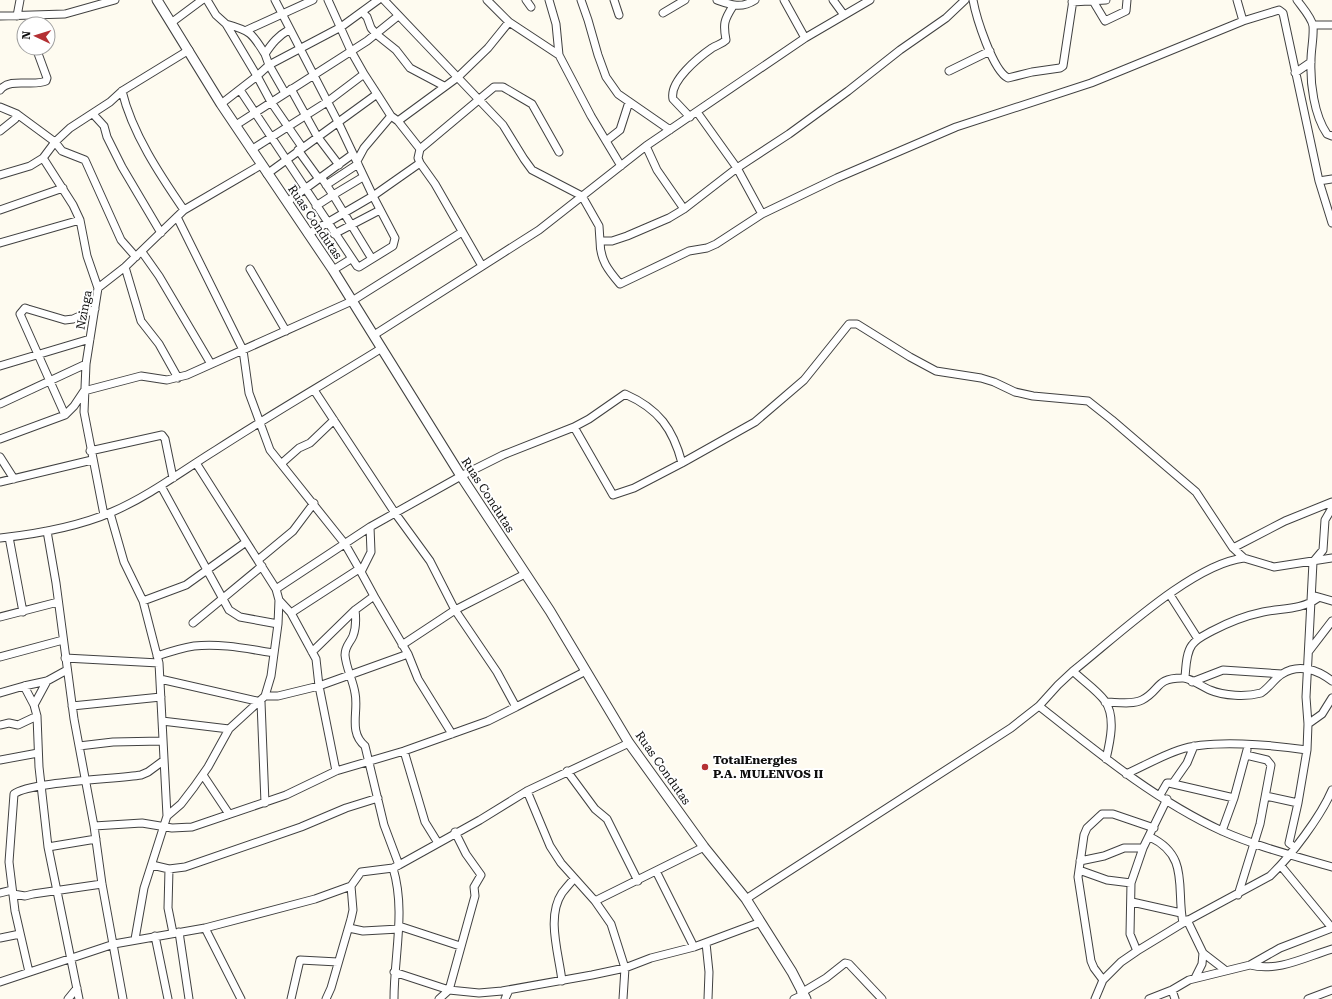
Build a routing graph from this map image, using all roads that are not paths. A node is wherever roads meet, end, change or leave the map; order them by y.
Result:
1 (20, 0) edge
2 (115, 0) edge
3 (157, 0) edge
4 (202, 0) edge
5 (207, 0) edge
6 (275, 0) edge
7 (313, 0) edge
8 (328, 0) edge
9 (378, 0) edge
10 (384, 0) edge
11 (487, 0) edge
12 (526, 0) edge
13 (549, 0) edge
14 (581, 0) edge
15 (614, 0) edge
16 (686, 0) edge
17 (717, 0) edge
18 (755, 0) edge
19 (784, 0) edge
20 (833, 0) edge
21 (870, 0) edge
22 (966, 0) edge
23 (972, 0) edge
24 (1106, 0) edge
25 (1127, 0) edge
26 (1237, 0) edge
27 (1297, 0) edge
28 (1072, 1) edge
29 (1093, 1) edge
30 (733, 6) junction
31 (531, 7) dead end
32 (362, 12) junction
33 (663, 13) dead end
34 (282, 14) junction
35 (619, 15) dead end
36 (844, 15) junction
37 (0, 16) edge
38 (16, 16) edge
39 (21, 16) joint
40 (398, 16) junction
41 (1243, 21) junction
42 (509, 22) junction
43 (171, 23) junction
44 (226, 24) junction
45 (1313, 25) junction
46 (1332, 25) edge
47 (341, 27) junction
48 (290, 29) junction
49 (247, 30) junction
50 (376, 34) junction
51 (805, 38) junction
52 (300, 48) junction
53 (189, 50) junction
54 (351, 51) junction
55 (990, 51) junction
56 (265, 54) junction
57 (559, 55) junction
58 (39, 56) edge
59 (1311, 62) junction
60 (269, 65) junction
61 (949, 71) dead end
62 (1295, 73) junction
63 (313, 74) junction
64 (364, 74) junction
65 (257, 76) junction
66 (458, 77) junction
67 (444, 86) junction
68 (0, 90) edge
69 (240, 90) junction
70 (122, 91) junction
71 (288, 91) junction
72 (377, 94) junction
73 (479, 100) junction
74 (271, 102) junction
75 (327, 102) junction
76 (629, 102) junction
77 (221, 104) junction
78 (0, 108) edge
79 (256, 112) junction
80 (697, 112) junction
81 (17, 114) junction
82 (93, 114) junction
83 (306, 116) junction
84 (391, 116) junction
85 (690, 117) junction
86 (398, 121) junction
87 (338, 122) junction
88 (236, 126) junction
89 (287, 127) junction
90 (670, 130) junction
91 (0, 131) edge
92 (272, 136) junction
93 (317, 136) junction
94 (1332, 136) edge
95 (606, 141) junction
96 (55, 142) junction
97 (646, 146) junction
98 (300, 149) junction
99 (420, 149) junction
100 (252, 150) junction
101 (559, 152) dead end
102 (353, 154) junction
103 (43, 158) junction
104 (286, 159) junction
105 (357, 163) junction
106 (420, 163) junction
107 (261, 165) junction
108 (339, 165) junction
109 (620, 166) junction
110 (737, 168) junction
111 (0, 174) edge
112 (267, 174) junction
113 (363, 177) junction
114 (320, 178) junction
115 (1332, 179) edge
116 (1319, 180) junction
117 (326, 185) junction
118 (63, 188) junction
119 (305, 189) junction
120 (333, 195) junction
121 (373, 196) junction
122 (582, 196) junction
123 (287, 202) junction
124 (316, 206) junction
125 (0, 210) edge
126 (184, 210) junction
127 (380, 210) junction
128 (684, 210) junction
129 (343, 213) junction
130 (762, 214) junction
131 (177, 217) junction
132 (80, 220) junction
133 (327, 223) junction
134 (1332, 223) edge
135 (350, 225) junction
136 (462, 232) junction
137 (161, 233) junction
138 (308, 234) junction
139 (334, 234) junction
140 (600, 242) junction
141 (0, 243) edge
142 (142, 252) junction
143 (136, 257) junction
144 (351, 259) junction
145 (372, 259) junction
146 (482, 266) junction
147 (125, 267) junction
148 (250, 269) dead end
149 (333, 270) junction
150 (98, 288) junction
151 (352, 301) junction
152 (95, 309) junction
153 (286, 331) junction
154 (374, 335) junction
155 (90, 339) junction
156 (382, 348) junction
157 (243, 350) junction
158 (37, 354) junction
159 (86, 364) junction
160 (211, 364) junction
161 (0, 366) edge
162 (178, 378) junction
163 (48, 380) junction
164 (314, 390) junction
165 (84, 391) junction
166 (0, 404) edge
167 (65, 415) junction
168 (334, 420) junction
169 (260, 423) junction
170 (574, 427) junction
171 (0, 439) edge
172 (90, 451) junction
173 (0, 458) edge
174 (92, 460) junction
175 (196, 463) junction
176 (282, 463) junction
177 (682, 463) junction
178 (461, 476) junction
179 (173, 478) junction
180 (14, 479) junction
181 (0, 482) edge
182 (161, 486) junction
183 (1332, 502) edge
184 (314, 503) junction
185 (1332, 508) edge
186 (394, 513) junction
187 (107, 514) junction
188 (370, 527) junction
189 (47, 531) junction
190 (9, 537) junction
191 (0, 538) edge
192 (246, 542) junction
193 (345, 544) junction
194 (1233, 548) junction
195 (1244, 558) junction
196 (1332, 558) edge
197 (1313, 562) junction
198 (260, 563) junction
199 (360, 570) junction
200 (206, 571) junction
201 (525, 574) junction
202 (276, 589) junction
203 (1311, 593) junction
204 (1170, 594) junction
205 (374, 596) junction
206 (1318, 598) junction
207 (224, 599) junction
208 (279, 600) junction
209 (143, 601) junction
210 (1332, 601) edge
211 (58, 602) junction
212 (1310, 604) junction
213 (355, 610) junction
214 (455, 610) junction
215 (22, 612) junction
216 (291, 613) junction
217 (0, 617) edge
218 (1332, 621) edge
219 (193, 623) dead end
220 (278, 624) junction
221 (1198, 639) junction
222 (63, 640) junction
223 (402, 645) junction
224 (1309, 651) junction
225 (312, 652) junction
226 (274, 653) junction
227 (408, 654) junction
228 (0, 657) edge
229 (66, 658) junction
230 (158, 660) junction
231 (1308, 668) junction
232 (67, 670) junction
233 (586, 671) junction
234 (1073, 672) junction
235 (350, 674) junction
236 (1282, 674) junction
237 (1185, 677) junction
238 (160, 679) junction
239 (1332, 680) edge
240 (47, 681) junction
241 (1192, 682) junction
242 (24, 686) junction
243 (319, 686) junction
244 (0, 693) edge
245 (266, 696) junction
246 (161, 697) junction
247 (1332, 698) edge
248 (261, 702) junction
249 (1106, 702) junction
250 (34, 705) junction
251 (72, 706) junction
252 (1039, 706) junction
253 (516, 707) junction
254 (37, 716) junction
255 (162, 721) junction
256 (1308, 724) junction
257 (0, 725) edge
258 (229, 729) junction
259 (452, 734) junction
260 (162, 741) junction
261 (630, 743) junction
262 (1248, 745) junction
263 (79, 746) junction
264 (1194, 746) junction
265 (1307, 750) junction
266 (404, 751) junction
267 (38, 753) junction
268 (1246, 755) junction
269 (1106, 759) junction
270 (0, 760) edge
271 (163, 761) junction
272 (369, 761) junction
273 (336, 771) junction
274 (567, 771) junction
275 (148, 772) junction
276 (1126, 774) junction
277 (203, 775) junction
278 (165, 777) junction
279 (84, 781) junction
280 (1173, 784) junction
281 (41, 786) junction
282 (1332, 790) edge
283 (527, 791) junction
284 (1266, 796) junction
285 (1164, 797) junction
286 (378, 798) junction
287 (1234, 798) junction
288 (265, 802) junction
289 (1298, 803) junction
290 (229, 814) junction
291 (167, 816) junction
292 (94, 826) junction
293 (164, 826) junction
294 (1154, 828) junction
295 (1222, 831) junction
296 (455, 832) junction
297 (1150, 837) junction
298 (96, 839) junction
299 (438, 843) junction
300 (1254, 843) junction
301 (48, 846) junction
302 (704, 846) junction
303 (1143, 848) junction
304 (1294, 848) junction
305 (1288, 855) junction
306 (1080, 861) junction
307 (152, 865) junction
308 (1281, 866) junction
309 (396, 867) junction
310 (1332, 867) edge
311 (169, 869) junction
312 (1079, 870) junction
313 (656, 871) junction
314 (574, 879) junction
315 (638, 880) junction
316 (1131, 882) junction
317 (102, 884) junction
318 (351, 886) junction
319 (56, 890) junction
320 (12, 892) junction
321 (0, 893) edge
322 (1238, 895) junction
323 (746, 899) junction
324 (595, 901) junction
325 (1132, 902) junction
326 (1181, 912) junction
327 (761, 922) junction
328 (1185, 922) junction
329 (399, 927) junction
330 (205, 928) junction
331 (349, 928) junction
332 (176, 933) junction
333 (20, 934) junction
334 (155, 936) junction
335 (0, 938) edge
336 (135, 939) junction
337 (706, 942) junction
338 (114, 944) junction
339 (460, 946) junction
340 (694, 947) junction
341 (1332, 949) edge
342 (1137, 950) junction
343 (1203, 953) junction
344 (1271, 953) junction
345 (70, 960) junction
346 (338, 962) junction
347 (1250, 965) junction
348 (625, 968) junction
349 (1266, 968) junction
350 (1225, 970) junction
351 (29, 972) junction
352 (394, 972) junction
353 (1195, 978) junction
354 (1103, 980) junction
355 (562, 981) junction
356 (0, 982) edge
357 (77, 988) junction
358 (449, 990) junction
359 (509, 990) junction
360 (1172, 990) junction
361 (1332, 990) edge
362 (801, 996) edge
363 (1318, 997) edge
364 (68, 999) edge
365 (79, 999) edge
366 (123, 999) edge
367 (168, 999) edge
368 (189, 999) edge
369 (241, 999) edge
370 (291, 999) edge
371 (326, 999) edge
372 (394, 999) edge
373 (439, 999) edge
374 (506, 999) edge
375 (623, 999) edge
376 (708, 999) edge
377 (882, 999) edge
378 (1095, 999) edge
379 (1149, 999) edge
380 (1175, 999) edge
381 (1308, 999) edge

1 - 39 street
2 - 39 street
3 - 43 street, Ruas Condutas
4 - 43 street
5 - 44 street
6 - 34 street
7 - 34 street
8 - 47 street
9 - 32 street
10 - 40 street
11 - 42 street
12 - 31 street
13 - 57 street
14 - 76 street
15 - 35 street
16 - 33 street
17 - 30 street
18 - 30 street
19 - 51 street
20 - 36 street
21 - 36 street
22 - 110 street
23 - 55 street
24 - 29 street
25 - 29 street
26 - 41 street
27 - 45 street
28 - 29 street
28 - 55 street
30 - 85 street
32 - 47 street
32 - 50 street
34 - 48 street
34 - 49 street
36 - 51 street
37 - 38 street
40 - 50 street
40 - 66 street
41 - 62 street
41 - 130 street
42 - 57 street
42 - 66 street
43 - 53 street, Ruas Condutas
44 - 49 street
44 - 65 street
45 - 46 street
45 - 59 street
47 - 52 street
47 - 54 street
48 - 52 street
48 - 56 street
49 - 56 street
50 - 54 street
50 - 67 street
51 - 80 street
52 - 60 street
52 - 63 street
53 - 70 street
53 - 77 street, Ruas Condutas
54 - 63 street
54 - 64 street
55 - 61 street
56 - 60 street
57 - 95 street
58 - 68 street
59 - 62 street
59 - 94 street
60 - 65 street
60 - 71 street
62 - 116 street
63 - 71 street
63 - 75 street
64 - 72 street
64 - 75 street
65 - 69 street
65 - 74 street
66 - 67 street
66 - 73 street
67 - 86 street
69 - 77 street
69 - 79 street
70 - 82 street
70 - 126 street
71 - 74 street
71 - 83 street
72 - 84 street
72 - 87 street
73 - 99 street
73 - 101 street
73 - 122 street
74 - 79 street
74 - 89 street
75 - 83 street
75 - 87 street
76 - 90 street
76 - 95 street
77 - 88 street, Ruas Condutas
78 - 81 street
79 - 88 street
79 - 92 street
80 - 85 street
80 - 110 street
81 - 91 street
81 - 96 street
82 - 96 street
82 - 137 street
83 - 89 street
83 - 93 street
84 - 86 street
84 - 105 street
85 - 90 street
86 - 99 street
87 - 93 street
87 - 102 street
88 - 100 street, Ruas Condutas
89 - 92 street
89 - 98 street
90 - 97 street
92 - 100 street
92 - 104 street
93 - 98 street
93 - 108 street
95 - 109 street
96 - 103 street
96 - 143 street
97 - 109 street
97 - 128 street
98 - 104 street
98 - 114 street
99 - 106 street
100 - 107 street, Ruas Condutas
102 - 105 street
102 - 108 street
103 - 111 street
103 - 118 street
104 - 112 street
104 - 119 street
105 - 113 street
105 - 117 street
106 - 121 street
106 - 136 street
107 - 112 street, Ruas Condutas
107 - 126 street, Nzinga
108 - 114 street
109 - 122 street
110 - 128 street
110 - 130 street
112 - 123 street, Ruas Condutas
113 - 120 street
113 - 121 street
114 - 117 street
114 - 119 street
115 - 116 street
116 - 134 street
117 - 120 street
118 - 125 street
118 - 132 street
119 - 123 street
119 - 124 street
120 - 124 street
120 - 129 street
121 - 127 street
121 - 129 street
122 - 140 street
122 - 146 street
123 - 138 street, Ruas Condutas
124 - 133 street
126 - 131 street, Nzinga
127 - 135 street
127 - 145 street
128 - 140 street
129 - 133 street
129 - 135 street
130 - 140 street
131 - 137 street, Nzinga
131 - 157 street
132 - 141 street
132 - 150 street
133 - 138 street
133 - 139 street
135 - 139 street
135 - 145 street
136 - 146 street
136 - 151 street
137 - 142 street, Nzinga
138 - 149 street, Ruas Condutas
139 - 144 street
142 - 143 street, Nzinga
142 - 160 street
143 - 147 street, Nzinga
144 - 145 street
144 - 149 street
146 - 154 street
147 - 150 street, Nzinga
147 - 162 street
148 - 153 street
149 - 151 street, Ruas Condutas
150 - 152 street, Nzinga
151 - 153 street
151 - 154 street, Ruas Condutas
152 - 155 street, Nzinga
152 - 158 street
153 - 157 street
154 - 156 street, Ruas Condutas
155 - 158 street
155 - 159 street, Nzinga
156 - 164 street
156 - 178 street, Ruas Condutas
157 - 160 street
157 - 169 street
158 - 161 street
158 - 163 street
159 - 163 street
159 - 165 street, Nzinga
160 - 162 street
162 - 165 street
163 - 166 street
163 - 167 street
164 - 168 street
164 - 169 street
165 - 167 street
165 - 172 street, Nzinga
167 - 171 street
168 - 176 street
168 - 186 street
169 - 175 street
169 - 176 street
170 - 177 street
170 - 177 street
170 - 178 street
172 - 174 street, Nzinga
172 - 179 street
173 - 180 street
174 - 180 street
174 - 187 street, Nzinga
175 - 179 street
175 - 192 street
176 - 184 street
177 - 194 street
178 - 186 street
178 - 201 street, Ruas Condutas
179 - 182 street
180 - 181 street
182 - 187 street
182 - 200 street
183 - 194 street
184 - 193 street
184 - 198 street
185 - 197 street
186 - 188 street
186 - 214 street
187 - 189 street
187 - 209 street, Nzinga
188 - 193 street
188 - 199 street
189 - 190 street
189 - 211 street
190 - 191 street
190 - 215 street
192 - 198 street
192 - 200 street
193 - 199 street
193 - 202 street
194 - 195 street
195 - 197 street
195 - 204 street
196 - 197 street
197 - 203 street
198 - 202 street
198 - 207 street
199 - 205 street
199 - 216 street
200 - 207 street
200 - 209 street
201 - 214 street
201 - 233 street, Ruas Condutas
202 - 208 street
203 - 206 street
203 - 212 street
204 - 221 street
204 - 234 street
205 - 213 street
205 - 223 street
206 - 210 street
206 - 212 street
207 - 219 street
207 - 220 street
208 - 216 street
208 - 220 street
209 - 230 street, Nzinga
211 - 215 street
211 - 222 street
212 - 221 street
212 - 224 street
213 - 225 street
213 - 235 street
214 - 223 street
214 - 253 street
215 - 217 street
216 - 225 street
218 - 224 street
220 - 226 street
221 - 237 street
222 - 228 street
222 - 229 street
223 - 227 street
224 - 231 street
225 - 243 street
226 - 230 street
226 - 245 street
227 - 235 street
227 - 259 street
229 - 230 street
229 - 232 street
230 - 238 street, Nzinga
231 - 236 street
231 - 239 street
231 - 256 street
232 - 240 street
232 - 251 street
233 - 253 street
233 - 261 street, Ruas Condutas
234 - 249 street
234 - 252 street
235 - 243 street
235 - 272 street
236 - 241 street
236 - 241 street
237 - 241 street
237 - 249 street
238 - 246 street, Nzinga
238 - 248 street
240 - 242 street
240 - 250 street
242 - 244 street
242 - 250 street
243 - 245 street
243 - 273 street
245 - 248 street
246 - 251 street
246 - 255 street, Nzinga
247 - 256 street
248 - 258 street
248 - 288 street
249 - 269 street
250 - 254 street
251 - 263 street
252 - 269 street
252 - 323 street
253 - 259 street
254 - 257 street
254 - 267 street
255 - 258 street
255 - 260 street, Nzinga
256 - 265 street
258 - 277 street
259 - 266 street
260 - 263 street
260 - 271 street, Nzinga
261 - 274 street
261 - 302 street, Ruas Condutas
262 - 264 street
262 - 265 street
262 - 268 street
263 - 279 street
264 - 276 street
264 - 280 street
265 - 289 street
266 - 272 street
266 - 299 street
267 - 270 street
267 - 281 street
268 - 284 street
268 - 287 street
269 - 276 street
271 - 275 street
271 - 278 street, Nzinga
272 - 273 street
272 - 286 street
273 - 288 street
274 - 283 street
274 - 315 street
275 - 278 street
275 - 279 street
276 - 285 street
277 - 290 street
277 - 291 street
278 - 291 street, Nzinga
279 - 281 street
279 - 292 street
280 - 285 street
280 - 287 street
281 - 301 street
281 - 320 street
282 - 304 street
283 - 296 street
283 - 314 street
284 - 289 street
284 - 300 street
285 - 294 street
285 - 295 street
286 - 309 street
286 - 311 street
287 - 295 street
288 - 290 street
289 - 304 street
290 - 293 street
291 - 293 street
292 - 293 street
292 - 298 street
293 - 307 street
294 - 297 street
294 - 306 street
295 - 300 street
296 - 299 street
296 - 339 street
297 - 303 street
297 - 326 street
298 - 301 street
298 - 317 street
299 - 309 street
300 - 305 street
300 - 322 street
301 - 319 street
302 - 313 street
302 - 323 street, Ruas Condutas
303 - 306 street
303 - 316 street
304 - 305 street
305 - 308 street
305 - 310 street
306 - 312 street
307 - 311 street
307 - 336 street
308 - 322 street
308 - 344 street
309 - 318 street
309 - 329 street
311 - 332 street
312 - 316 street
312 - 354 street
313 - 315 street
313 - 340 street
314 - 324 street
314 - 355 street
315 - 324 street
316 - 325 street
317 - 319 street
317 - 338 street
318 - 330 street
318 - 331 street
319 - 320 street
319 - 345 street
320 - 321 street
320 - 333 street
322 - 328 street
323 - 327 street, Ruas Condutas
324 - 348 street
325 - 326 street
325 - 342 street
326 - 328 street
327 - 337 street
327 - 362 street, Ruas Condutas
328 - 342 street
328 - 343 street
329 - 331 street
329 - 339 street
329 - 352 street
330 - 332 street
330 - 369 street
331 - 346 street
332 - 334 street
332 - 368 street
333 - 335 street
333 - 351 street
334 - 336 street
334 - 367 street
336 - 338 street
337 - 340 street
337 - 376 street
338 - 345 street
338 - 366 street
339 - 358 street
340 - 348 street
341 - 349 street
342 - 354 street
343 - 350 street
343 - 353 street
344 - 347 street
344 - 349 street
345 - 351 street
345 - 357 street
346 - 370 street
346 - 371 street
347 - 349 street
347 - 350 street
348 - 355 street
348 - 375 street
350 - 353 street
351 - 356 street
352 - 358 street
352 - 372 street
353 - 360 street
354 - 378 street
355 - 359 street
357 - 364 street
357 - 365 street
358 - 359 street
358 - 373 street
359 - 374 street
360 - 379 street
360 - 380 street
361 - 363 street
362 - 377 street
363 - 381 street

